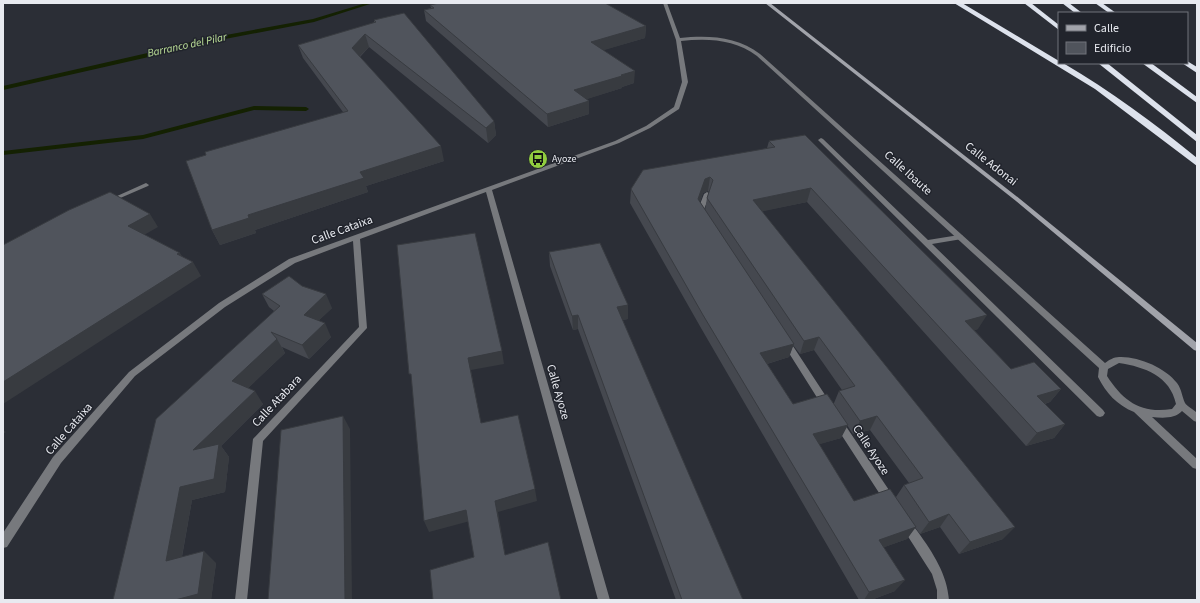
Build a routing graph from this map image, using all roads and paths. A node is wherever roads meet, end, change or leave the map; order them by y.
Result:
1 (665, 3) edge
2 (767, 3) edge
3 (957, 3) edge
4 (1027, 3) edge
5 (1065, 3) edge
6 (1098, 3) edge
7 (1078, 12) edge
8 (1112, 12) edge
9 (1058, 27) edge
10 (678, 40) junction
11 (1058, 63) edge
12 (1059, 64) edge
13 (1103, 64) edge
14 (1147, 64) edge
15 (1187, 64) edge
16 (1197, 71) edge
17 (1197, 101) edge
18 (821, 140) dead end
19 (1197, 140) edge
20 (1197, 163) edge
21 (146, 184) dead end
22 (490, 190) junction
23 (707, 194) edge
24 (104, 203) edge
25 (709, 225) edge
26 (356, 237) junction
27 (959, 237) junction
28 (926, 243) junction
29 (779, 332) edge
30 (1197, 348) edge
31 (1104, 367) junction
32 (1181, 404) junction
33 (1138, 410) junction
34 (1100, 413) dead end
35 (1197, 418) edge
36 (1197, 465) edge
37 (893, 505) edge
38 (902, 518) edge
39 (3, 543) edge
40 (241, 600) edge
41 (604, 600) edge
42 (943, 600) edge

1 - 10 street, Calle Cataixa
2 - 30 street, Calle Adonai
3 - 11 highway
4 - 9 highway
5 - 7 highway
6 - 8 highway
10 - 22 street, Calle Cataixa
10 - 27 street, Calle Ibaute
12 - 20 highway
13 - 19 highway
14 - 17 highway
15 - 16 highway
18 - 28 street
21 - 24 street
22 - 26 street, Calle Cataixa
22 - 41 street, Calle Ayoze
23 - 25 street
26 - 39 street, Calle Cataixa
26 - 40 street, Calle Atabara
27 - 28 street
27 - 31 street, Calle Ibaute
28 - 34 street
29 - 37 street, Calle Ayoze
31 - 32 street
31 - 33 street
32 - 33 street
32 - 35 street
33 - 36 street
38 - 42 street

